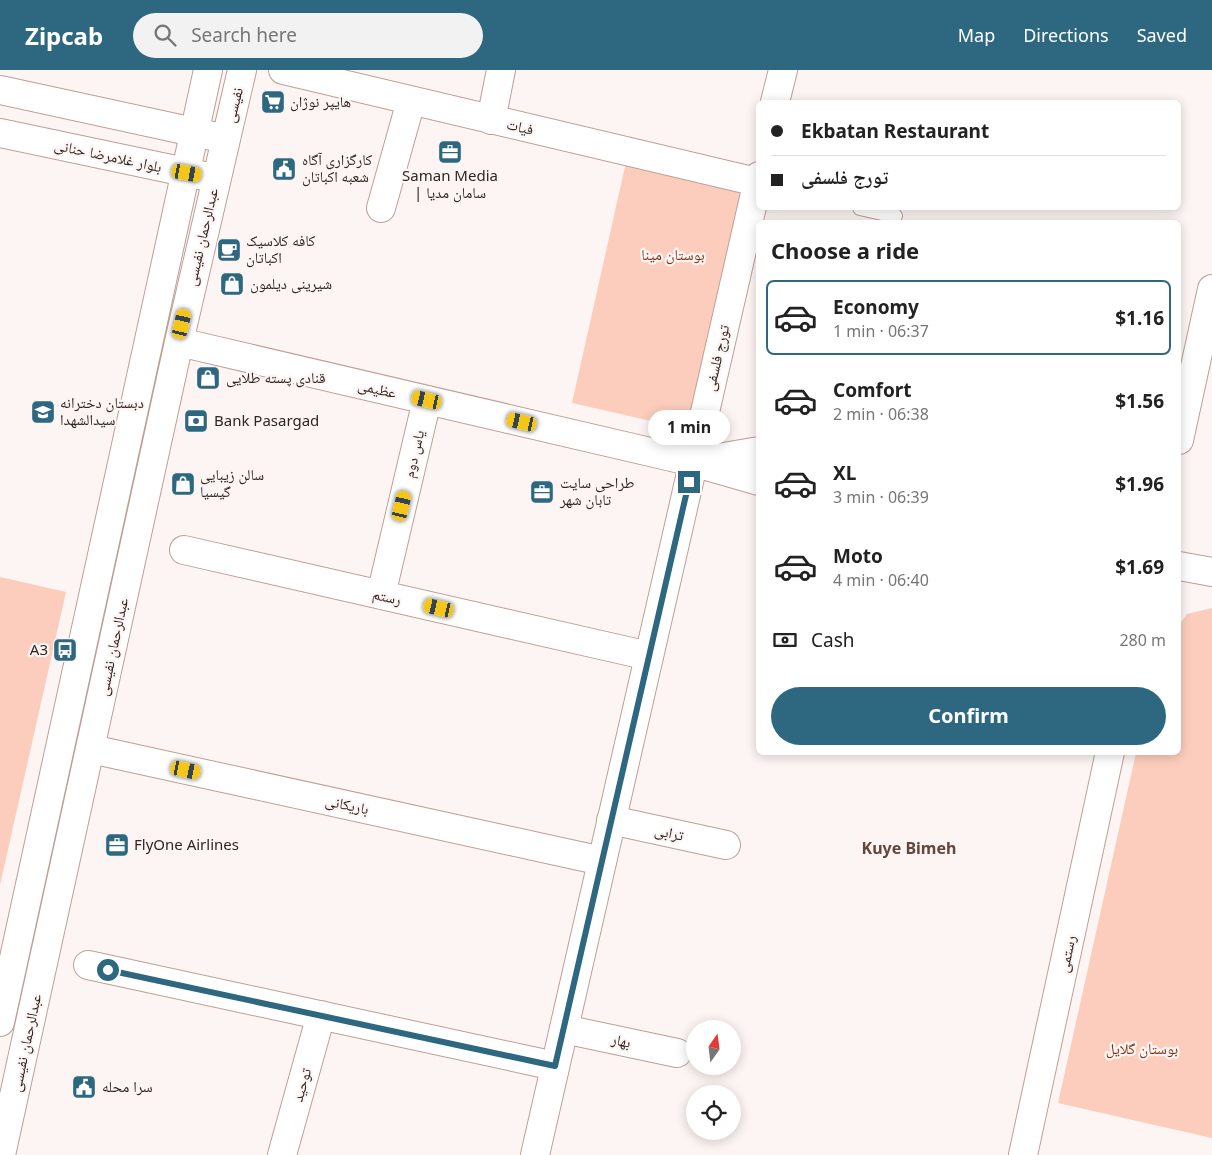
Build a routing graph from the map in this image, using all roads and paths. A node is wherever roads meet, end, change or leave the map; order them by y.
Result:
1 (283, 70) edge
2 (501, 70) edge
3 (783, 70) edge
4 (207, 76) edge
5 (240, 80) edge
6 (0, 90) edge
7 (776, 100) edge
8 (411, 101) junction
9 (491, 120) junction
10 (194, 132) junction
11 (0, 133) edge
12 (225, 139) junction
13 (187, 173) junction
14 (216, 178) junction
15 (756, 180) edge
16 (756, 189) edge
17 (381, 208) dead end
18 (869, 210) edge
19 (895, 216) dead end
20 (175, 228) junction
21 (202, 234) junction
22 (1212, 289) edge
23 (178, 342) junction
24 (1201, 387) edge
25 (427, 400) junction
26 (1181, 435) edge
27 (756, 452) edge
28 (693, 462) junction
29 (756, 480) edge
30 (184, 550) dead end
31 (1181, 566) edge
32 (1212, 572) edge
33 (381, 595) junction
34 (649, 656) junction
35 (91, 749) junction
36 (1109, 755) edge
37 (611, 820) junction
38 (726, 845) dead end
39 (602, 861) junction
40 (88, 965) dead end
41 (321, 1016) junction
42 (0, 1022) edge
43 (564, 1029) junction
44 (677, 1053) dead end
45 (555, 1066) junction
46 (1, 1155) edge
47 (282, 1155) edge
48 (535, 1155) edge
49 (1023, 1155) edge

1 - 8 street, فیات
2 - 9 street
3 - 7 street
4 - 5 street
4 - 10 street
5 - 12 street, نفیسی
6 - 10 street
8 - 9 street, فیات
8 - 17 street
9 - 15 street, فیات
10 - 12 street
10 - 13 street, عبدالرحمان نفیسی
11 - 13 street, بلوار غلامرضا حنانی
12 - 14 street, عبدالرحمان نفیسی
13 - 14 street, بلوار غلامرضا حنانی
13 - 20 street, عبدالرحمان نفیسی
14 - 21 street, عبدالرحمان نفیسی
16 - 28 street, تورج فلسفی
18 - 19 lane
20 - 21 street
20 - 42 street, عبدالرحمان نفیسی
21 - 23 street, عبدالرحمان نفیسی
22 - 24 street
23 - 25 street, عظیمی
23 - 35 street, عبدالرحمان نفیسی
24 - 26 street
25 - 28 street, عظیمی
25 - 33 street, یاس دوم
27 - 28 street, عظیمی
28 - 29 street, عظیمی
28 - 34 street, تورج فلسفی
30 - 33 street, رستم
31 - 32 street
33 - 34 street, رستم
34 - 37 street, تورج فلسفی
35 - 39 street, باریکانی
35 - 46 street, عبدالرحمان نفیسی
36 - 49 street, رستمی
37 - 38 street, ترابی
37 - 39 street, تورج فلسفی
39 - 43 street, تورج فلسفی
40 - 41 street
41 - 45 street
41 - 47 street, توحید
43 - 44 street, بهار
43 - 45 street, تورج فلسفی
45 - 48 street, تورج فلسفی

